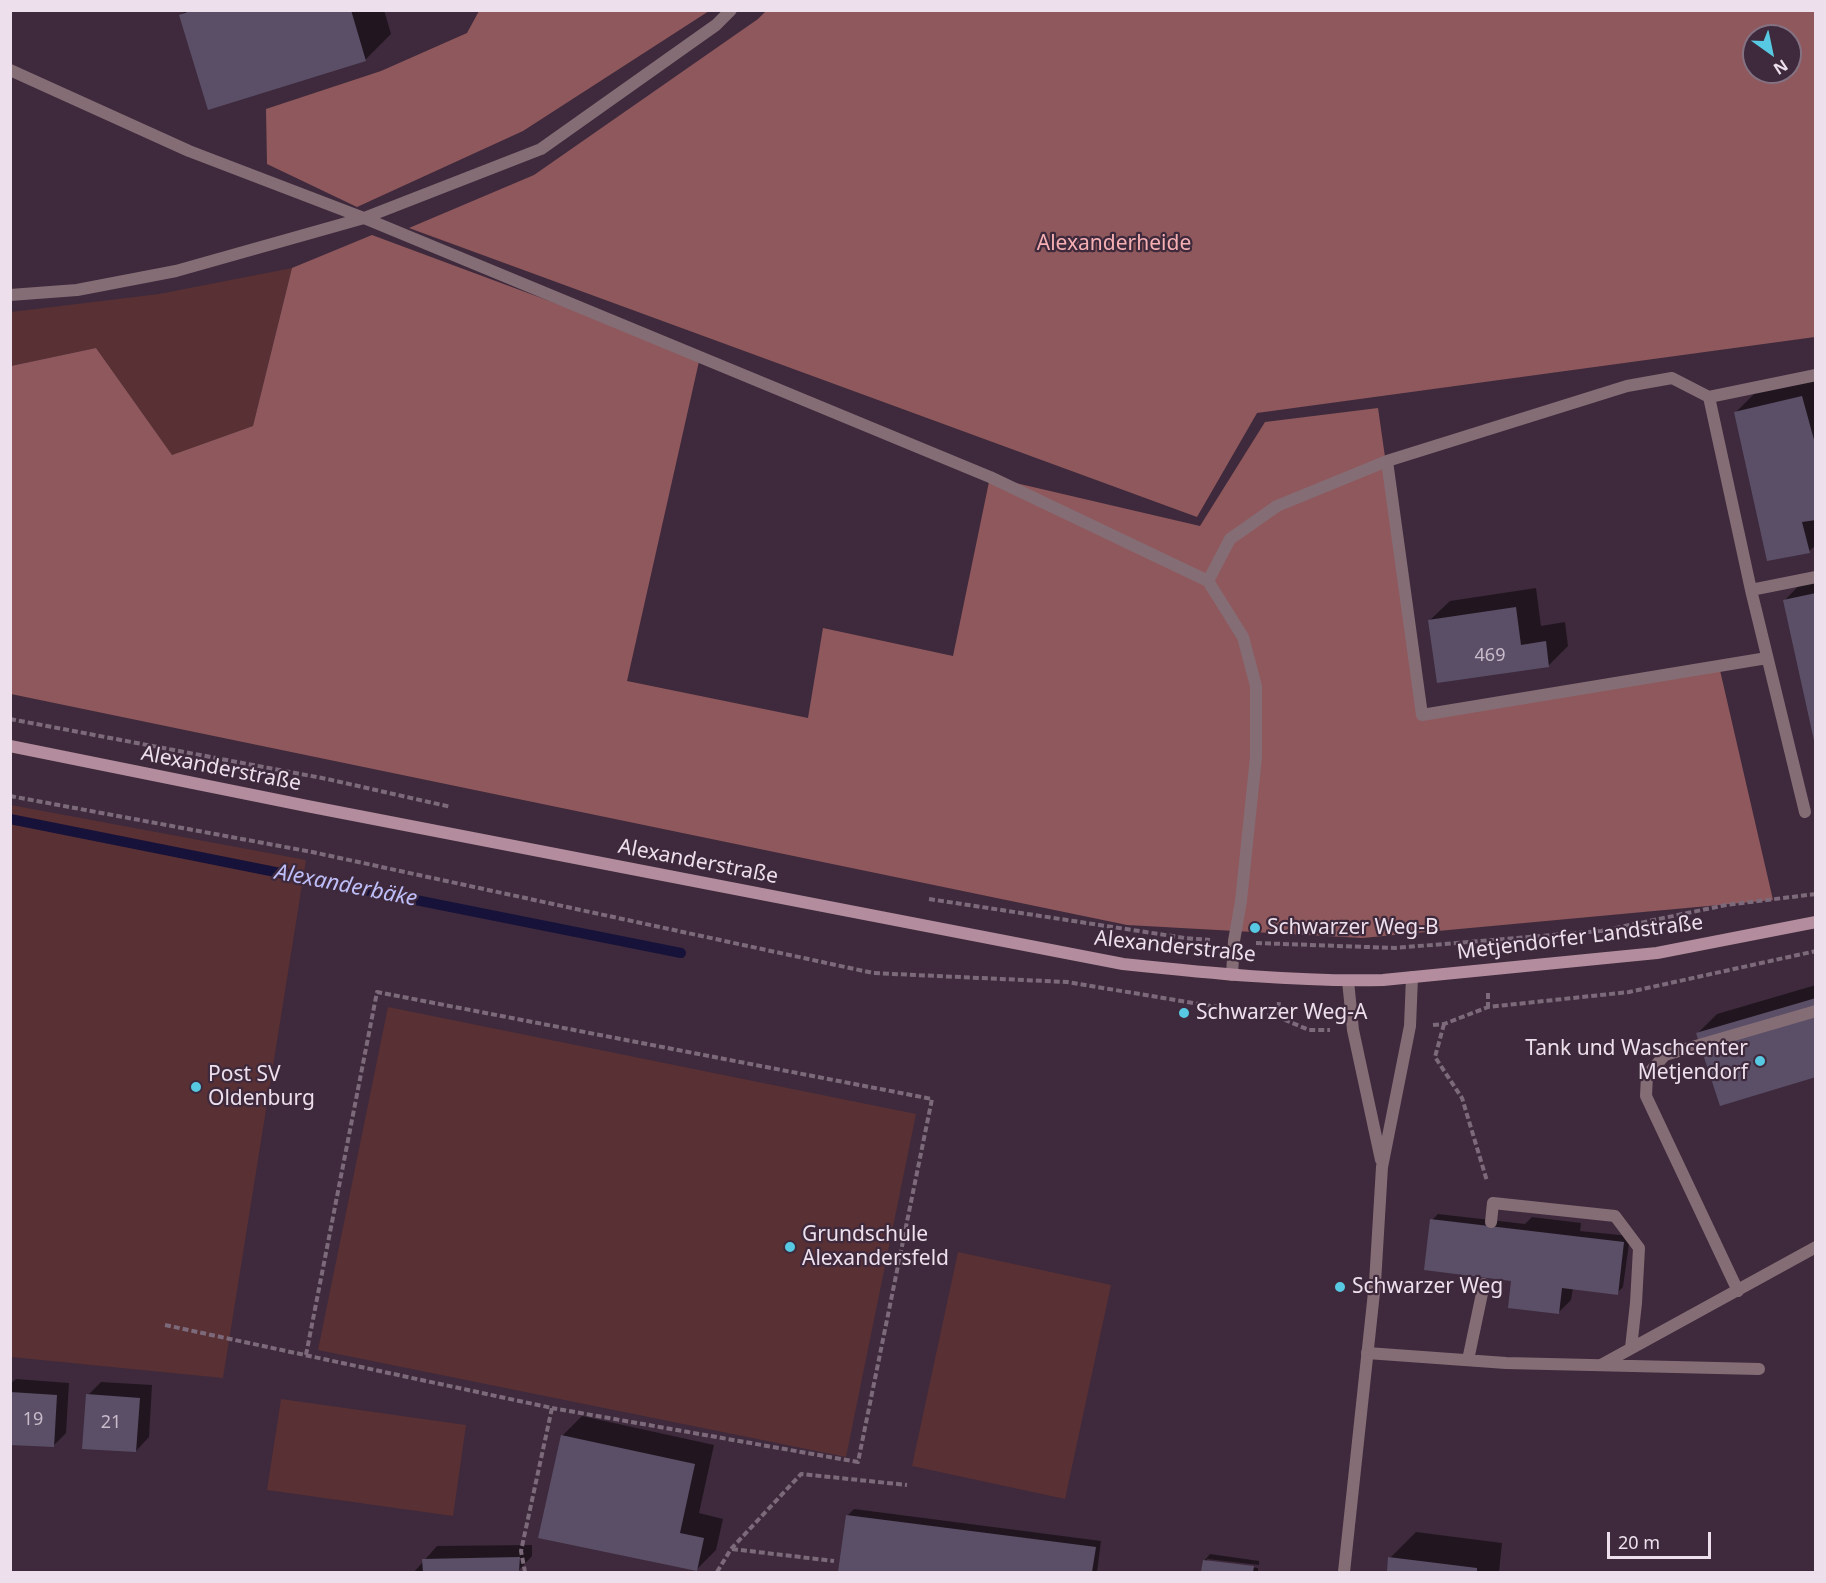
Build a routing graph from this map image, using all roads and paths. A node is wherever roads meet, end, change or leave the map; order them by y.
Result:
1 (731, 10) edge
2 (10, 70) edge
3 (364, 218) junction
4 (10, 295) edge
5 (1815, 375) edge
6 (1709, 397) junction
7 (1387, 462) junction
8 (1815, 577) edge
9 (1208, 580) junction
10 (1751, 590) junction
11 (1767, 658) junction
12 (10, 719) edge
13 (10, 747) edge
14 (10, 796) edge
15 (456, 808) dead end
16 (1805, 812) dead end
17 (1815, 894) edge
18 (919, 898) dead end
19 (1815, 922) edge
20 (1234, 941) junction
21 (1281, 945) dead end
22 (1815, 951) edge
23 (1232, 975) junction
24 (1412, 977) junction
25 (1383, 980) joint
26 (1348, 981) junction
27 (1815, 1011) edge
28 (1444, 1024) junction
29 (1410, 1026) junction
30 (1353, 1030) junction
31 (1382, 1167) junction
32 (1493, 1203) junction
33 (1491, 1222) dead end
34 (1815, 1247) edge
35 (1484, 1284) dead end
36 (1738, 1291) junction
37 (165, 1324) dead end
38 (1631, 1348) junction
39 (1367, 1353) junction
40 (306, 1355) junction
41 (1468, 1360) junction
42 (1599, 1365) junction
43 (1759, 1369) dead end
44 (552, 1408) junction
45 (907, 1485) dead end
46 (731, 1549) junction
47 (834, 1561) dead end
48 (525, 1572) edge
49 (717, 1572) edge
50 (1344, 1572) edge

1 - 3 street
2 - 3 street
3 - 4 street
3 - 9 street
5 - 6 street
6 - 7 street
6 - 10 street
7 - 9 street
7 - 11 street
8 - 10 street
9 - 20 street
10 - 11 street
11 - 16 street
12 - 15 path
13 - 23 main road, Alexanderstraße
14 - 30 path
17 - 21 path
18 - 20 path
19 - 24 main road, Metjendorfer Landstraße
20 - 23 street
22 - 28 path
23 - 26 main road, Alexanderstraße
24 - 25 main road, Metjendorfer Landstraße
24 - 29 street
25 - 26 main road, Alexanderstraße
26 - 30 street
27 - 36 street
28 - 29 path
28 - 32 path
29 - 31 street
30 - 31 street
31 - 39 street
32 - 33 street
32 - 38 street
34 - 36 street
35 - 41 street
36 - 38 street
37 - 40 path
38 - 42 street
39 - 41 street
39 - 50 street
40 - 44 path
40 - 44 path
41 - 42 street
42 - 43 street
44 - 48 path
45 - 46 path
46 - 47 path
46 - 49 path

